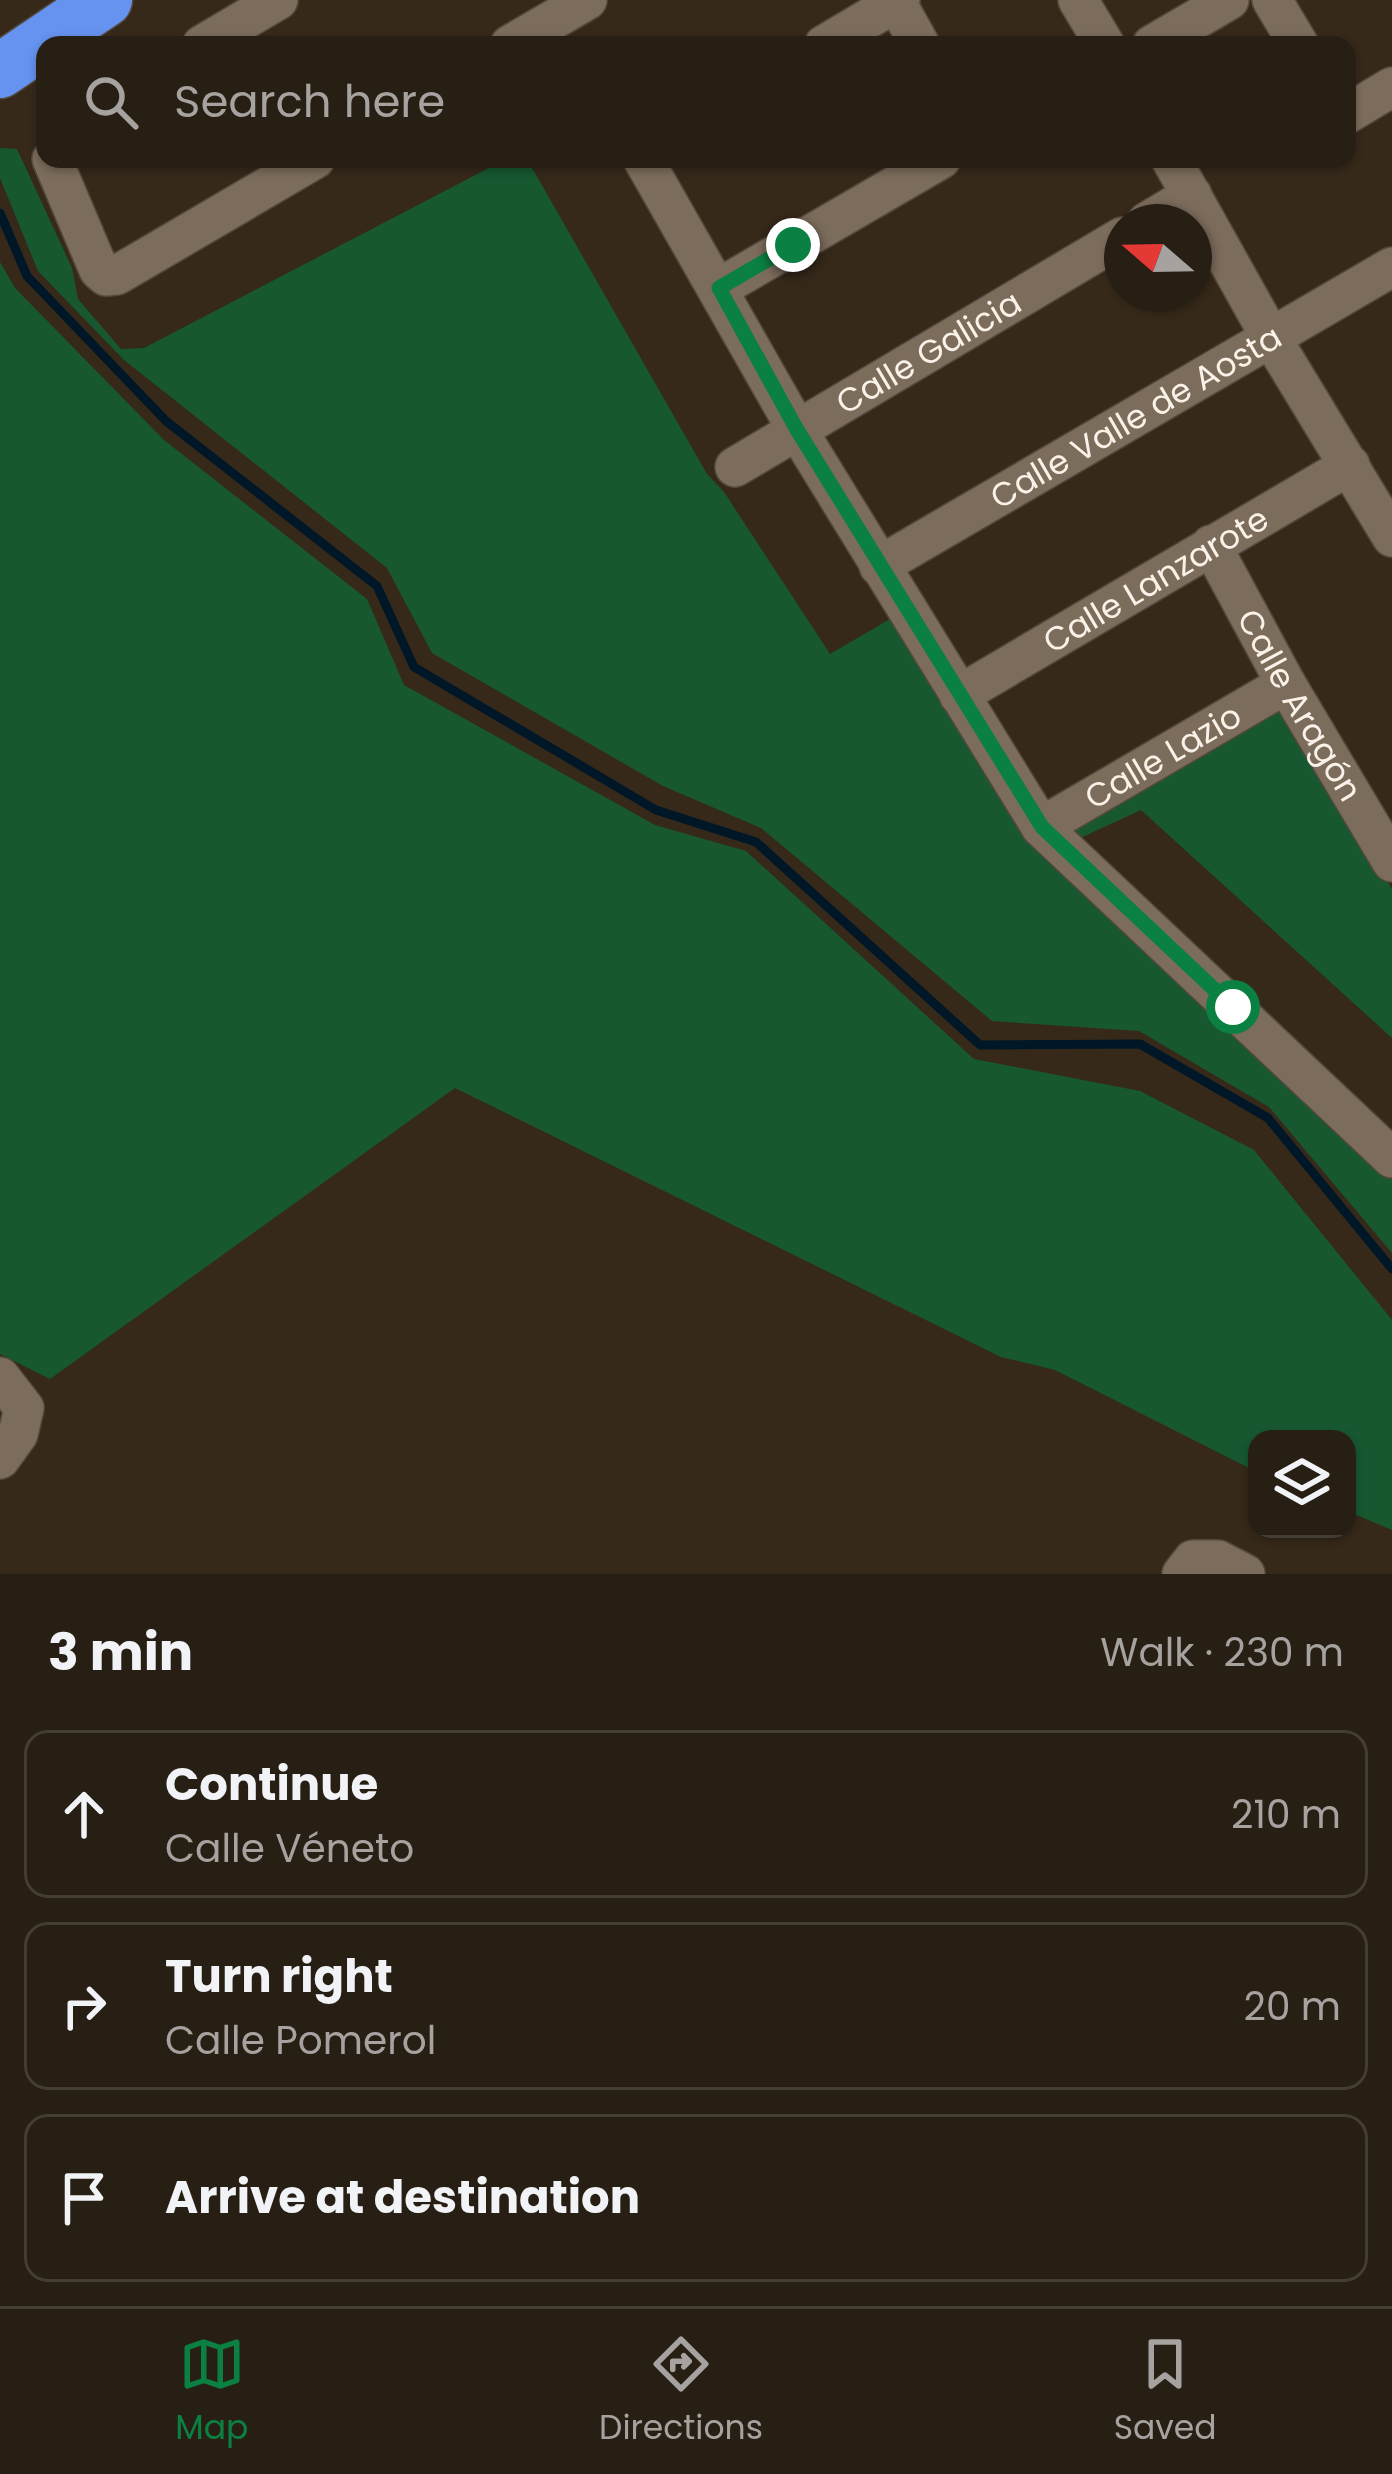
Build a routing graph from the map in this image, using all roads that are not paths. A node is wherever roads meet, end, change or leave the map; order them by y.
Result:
1 (105, 0) edge
2 (278, 0) edge
3 (1078, 0) edge
4 (1229, 0) edge
5 (1272, 0) edge
6 (898, 1) edge
7 (568, 15) edge
8 (52, 36) edge
9 (217, 36) edge
10 (527, 36) edge
11 (839, 36) edge
12 (916, 36) edge
13 (1100, 36) edge
14 (1167, 36) edge
15 (1294, 36) edge
16 (36, 47) edge
17 (0, 71) edge
18 (1392, 87) edge
19 (1356, 109) edge
20 (56, 168) edge
21 (300, 168) edge
22 (648, 168) edge
23 (926, 168) edge
24 (1176, 168) edge
25 (1192, 195) junction
26 (1177, 204) edge
27 (1104, 248) edge
28 (1392, 267) edge
29 (719, 288) junction
30 (1270, 336) junction
31 (796, 428) junction
32 (1350, 465) junction
33 (735, 467) dead end
34 (1392, 537) edge
35 (1211, 545) junction
36 (879, 566) junction
37 (1286, 685) junction
38 (959, 695) junction
39 (1378, 809) edge
40 (1042, 827) junction
41 (1392, 862) edge
42 (1392, 1158) edge
43 (0, 1377) edge
44 (0, 1459) edge
45 (1188, 1567) edge
46 (1245, 1574) edge

1 - 8 highway
2 - 9 street
3 - 13 street
4 - 14 street
5 - 15 street
6 - 11 street
6 - 12 street
7 - 10 street
16 - 17 highway
18 - 19 street
20 - 21 street
22 - 29 street
23 - 29 street
24 - 25 street
25 - 26 street
25 - 30 street
27 - 31 street, Calle Galicia
28 - 30 street, Calle Valle de Aosta
29 - 31 street
30 - 32 street
30 - 36 street, Calle Valle de Aosta
31 - 33 street, Calle Galicia
31 - 36 street
32 - 34 street
32 - 35 street, Calle Lanzarote
35 - 37 street, Calle Aragón
35 - 38 street, Calle Lanzarote
36 - 38 street
37 - 39 street, Calle Aragón
37 - 40 street, Calle Lazio
38 - 40 street
39 - 41 street, Calle Aragón
40 - 42 street
43 - 44 street
45 - 46 street

